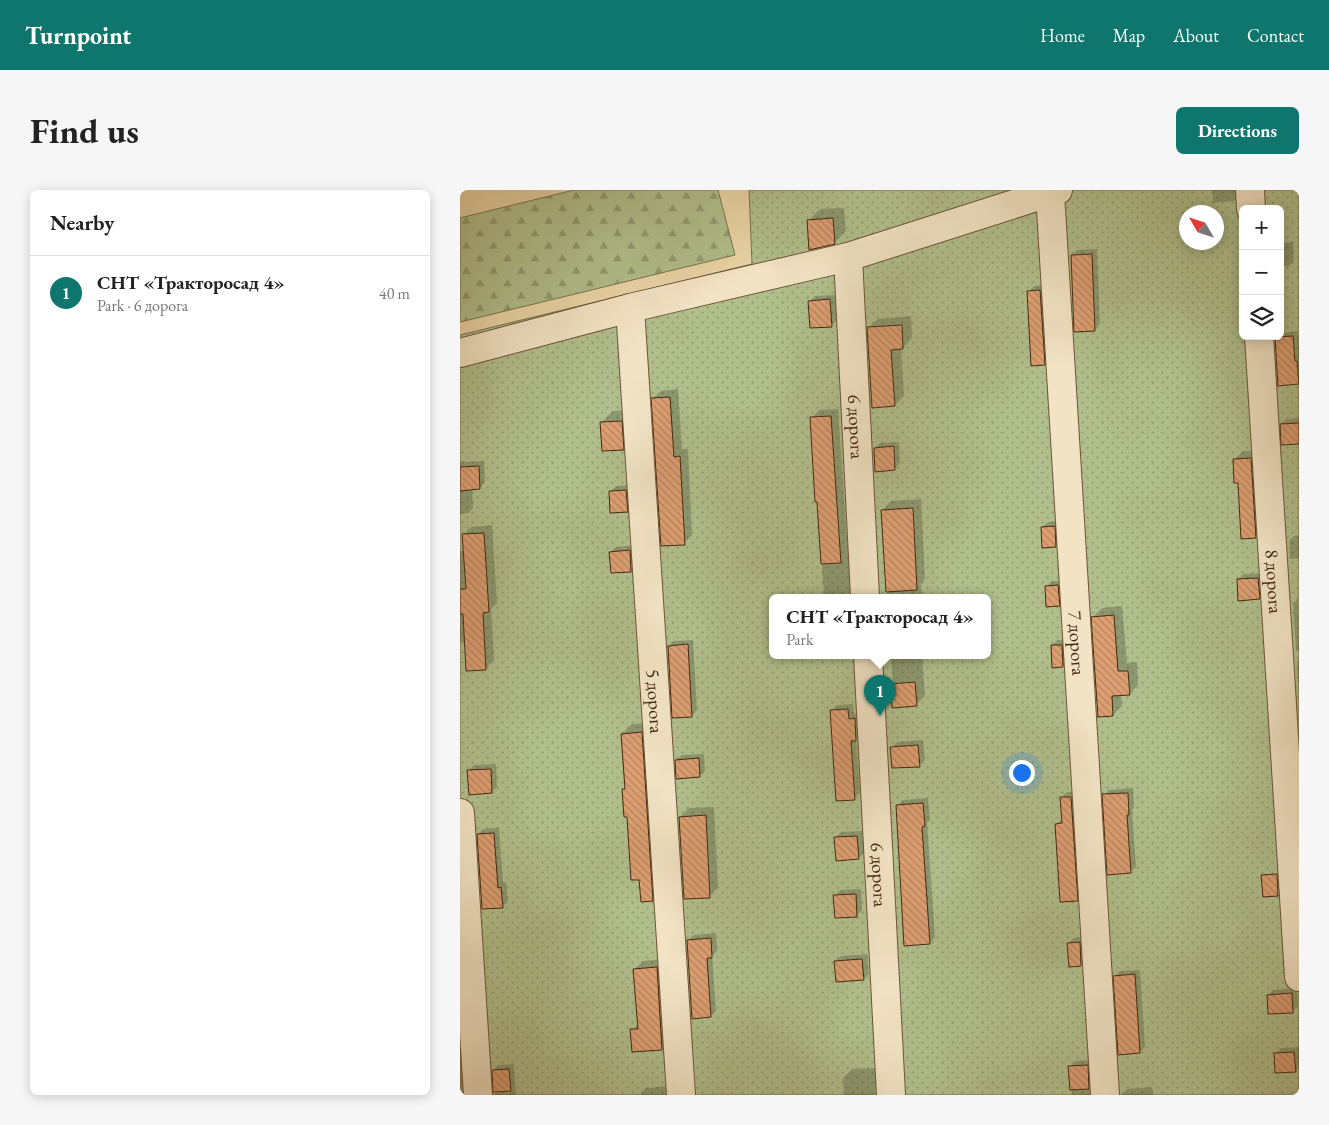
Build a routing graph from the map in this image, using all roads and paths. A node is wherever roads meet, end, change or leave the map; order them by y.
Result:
1 (1250, 190) edge
2 (1054, 191) edge
3 (1251, 205) edge
4 (848, 257) junction
5 (630, 308) junction
6 (1259, 340) edge
7 (460, 353) edge
8 (866, 594) edge
9 (868, 659) edge
10 (460, 813) edge
11 (1299, 977) edge
12 (478, 1095) edge
13 (681, 1095) edge
14 (891, 1095) edge
15 (1105, 1095) edge

1 - 3 street
2 - 4 street
2 - 15 street, 7 дорога
4 - 5 street
4 - 8 street, 6 дорога
5 - 7 street
5 - 13 street, 5 дорога
6 - 11 street, 8 дорога
9 - 14 street, 6 дорога
10 - 12 street

